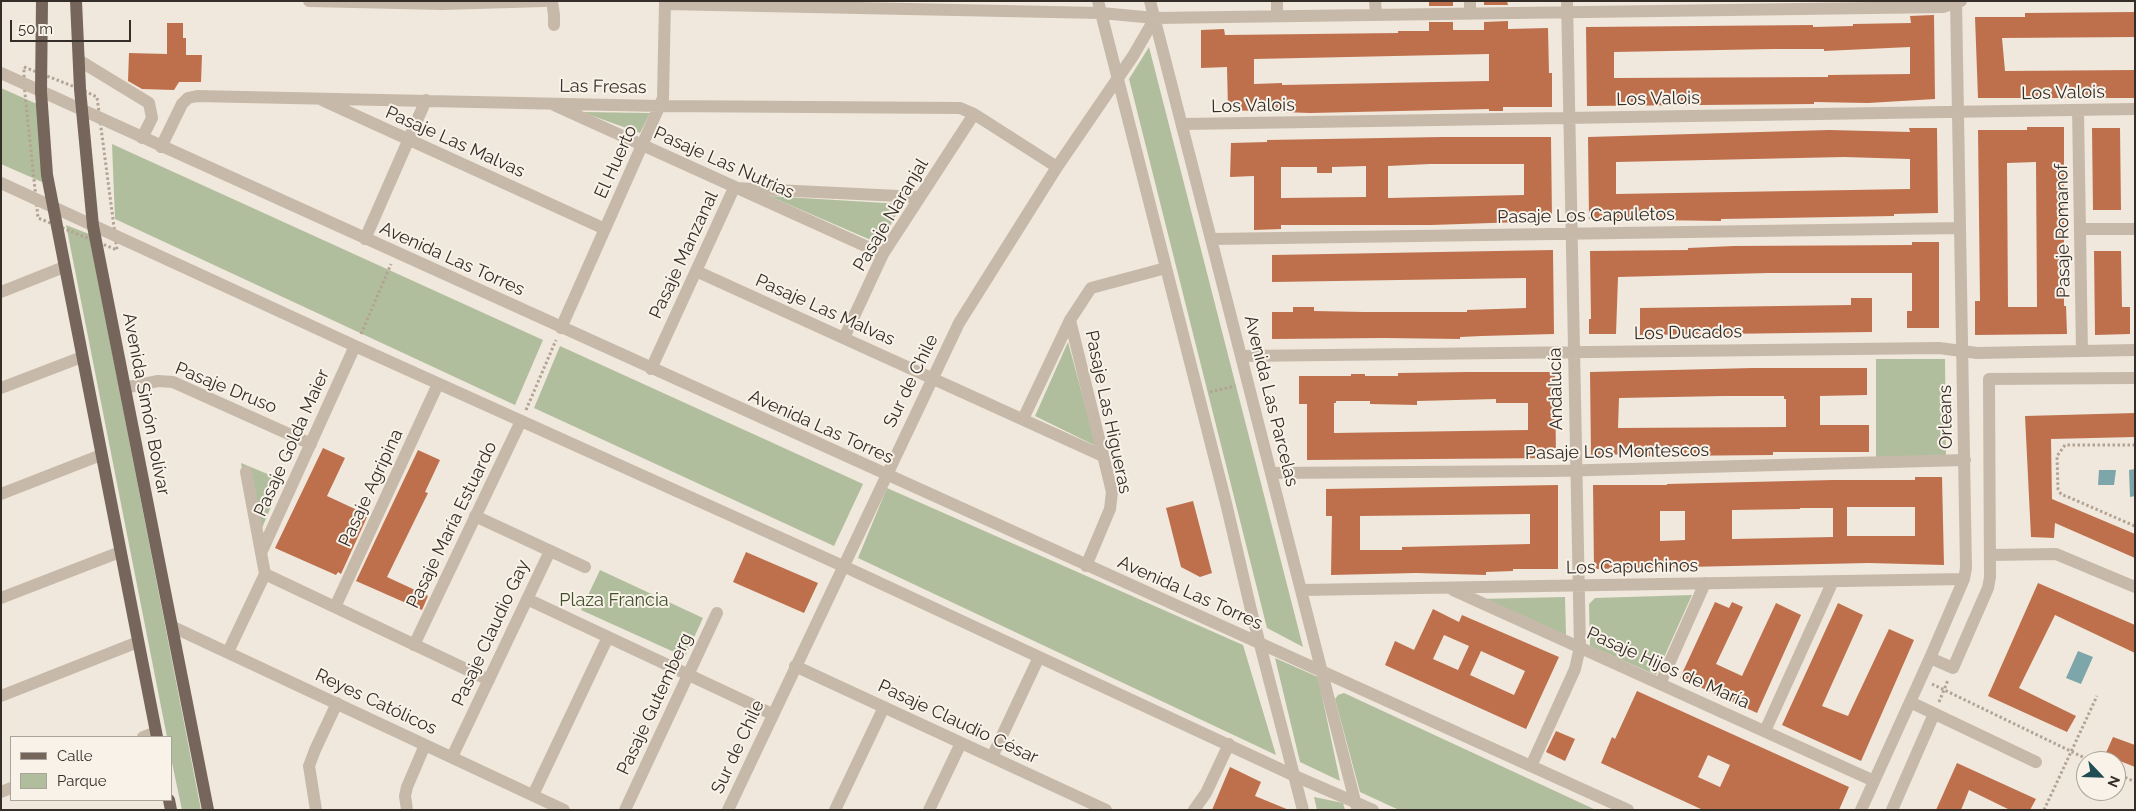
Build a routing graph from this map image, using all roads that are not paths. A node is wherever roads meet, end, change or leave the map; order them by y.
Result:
1 (42, 1) edge
2 (76, 1) edge
3 (309, 1) edge
4 (545, 1) edge
5 (552, 1) edge
6 (1150, 1) edge
7 (1277, 1) edge
8 (1375, 1) edge
9 (412, 2) edge
10 (442, 2) edge
11 (1958, 2) edge
12 (665, 3) edge
13 (1759, 5) edge
14 (1853, 5) edge
15 (970, 6) edge
16 (1662, 6) edge
17 (1100, 7) edge
18 (1568, 7) edge
19 (1470, 8) edge
20 (1376, 15) junction
21 (1277, 16) junction
22 (1155, 18) junction
23 (554, 25) dead end
24 (80, 61) junction
25 (1, 73) edge
26 (1118, 79) junction
27 (41, 92) junction
28 (317, 98) junction
29 (426, 100) junction
30 (550, 103) junction
31 (660, 106) junction
32 (2078, 110) junction
33 (2135, 110) edge
34 (82, 111) junction
35 (1958, 113) junction
36 (974, 114) junction
37 (1570, 118) junction
38 (1183, 124) junction
39 (142, 138) junction
40 (408, 140) junction
41 (643, 146) junction
42 (161, 147) junction
43 (1057, 167) junction
44 (1, 184) edge
45 (734, 188) junction
46 (920, 197) junction
47 (52, 207) junction
48 (93, 226) junction
49 (1960, 228) junction
50 (605, 229) junction
51 (2080, 229) junction
52 (2135, 229) edge
53 (1571, 234) junction
54 (365, 239) junction
55 (1212, 239) junction
56 (883, 254) junction
57 (64, 267) junction
58 (1166, 268) junction
59 (696, 271) junction
60 (1, 292) edge
61 (1070, 320) junction
62 (561, 328) junction
63 (844, 338) junction
64 (355, 346) junction
65 (2135, 350) edge
66 (1573, 351) junction
67 (1963, 351) junction
68 (2082, 351) junction
69 (1242, 356) junction
70 (82, 357) junction
71 (651, 369) junction
72 (932, 378) junction
73 (2135, 378) edge
74 (438, 384) junction
75 (1, 388) edge
76 (124, 388) junction
77 (1023, 419) junction
78 (521, 421) junction
79 (311, 444) junction
80 (101, 455) junction
81 (1103, 456) junction
82 (1964, 460) junction
83 (1575, 471) junction
84 (246, 472) dead end
85 (1271, 473) junction
86 (885, 475) junction
87 (1, 494) edge
88 (475, 516) junction
89 (550, 551) junction
90 (120, 552) junction
91 (262, 553) junction
92 (1990, 555) junction
93 (842, 566) junction
94 (1086, 566) junction
95 (585, 567) dead end
96 (265, 574) junction
97 (1964, 578) junction
98 (1832, 581) junction
99 (1705, 583) junction
100 (1577, 586) junction
101 (2135, 587) edge
102 (1448, 588) junction
103 (1301, 590) junction
104 (1, 598) edge
105 (526, 599) junction
106 (335, 607) junction
107 (717, 613) dead end
108 (173, 626) junction
109 (608, 637) junction
110 (138, 642) junction
111 (1259, 643) junction
112 (414, 645) junction
113 (1580, 647) junction
114 (228, 652) junction
115 (1039, 657) junction
116 (1930, 658) junction
117 (795, 666) junction
118 (1322, 672) junction
119 (689, 675) junction
120 (488, 680) junction
121 (1660, 684) junction
122 (1, 696) edge
123 (1910, 702) junction
124 (337, 704) junction
125 (884, 707) junction
126 (772, 714) junction
127 (1934, 714) junction
128 (1764, 732) junction
129 (156, 735) edge
130 (961, 743) junction
131 (1228, 744) junction
132 (425, 745) junction
133 (452, 757) junction
134 (992, 757) junction
135 (2036, 762) dead end
136 (1531, 766) junction
137 (1294, 776) junction
138 (1874, 781) junction
139 (534, 796) junction
140 (1356, 806) edge
141 (208, 810) edge
142 (316, 810) edge
143 (407, 810) edge
144 (564, 810) edge
145 (625, 810) edge
146 (728, 810) edge
147 (835, 810) edge
148 (930, 810) edge
149 (1106, 810) edge
150 (1194, 810) edge
151 (1303, 810) edge
152 (1373, 810) edge
153 (1628, 810) edge
154 (1860, 810) edge
155 (1892, 810) edge

1 - 27 main road
2 - 24 main road, Avenida Simón Bolívar
3 - 9 street
4 - 10 street
5 - 23 street
6 - 22 street, Avenida Las Parcelas
7 - 21 street
8 - 20 street
9 - 10 street
11 - 14 street
11 - 35 street, Orleans
12 - 15 street
12 - 31 street, El Huerto
13 - 14 street
13 - 16 street
15 - 17 street
16 - 18 street
17 - 22 street
17 - 26 street
18 - 19 street
18 - 37 street, Andalucía
19 - 20 street
20 - 21 street
21 - 22 street
22 - 26 street, Sur de Chile
22 - 38 street, Avenida Las Parcelas
24 - 34 main road, Avenida Simón Bolívar
24 - 39 street
25 - 27 street, Avenida Las Torres
26 - 43 street, Sur de Chile
26 - 58 street
27 - 34 street, Avenida Las Torres
27 - 47 main road
28 - 29 street, Las Fresas
28 - 40 street, Pasaje Las Malvas
28 - 42 street, Las Fresas
29 - 30 street, Las Fresas
29 - 40 street
30 - 31 street, Las Fresas
30 - 41 street, Pasaje Las Nutrias
31 - 36 street, Las Fresas
31 - 41 street, El Huerto
32 - 33 street, Los Valois
32 - 35 street, Los Valois
32 - 51 street, Pasaje Romanof
34 - 39 street, Avenida Las Torres
34 - 48 main road, Avenida Simón Bolívar
35 - 37 street, Los Valois
35 - 49 street, Orleans
36 - 43 street, Las Fresas
36 - 46 street, Pasaje Naranjal
37 - 38 street, Los Valois
37 - 53 street, Andalucía
38 - 55 street, Avenida Las Parcelas
39 - 42 street, Avenida Las Torres
40 - 50 street, Pasaje Las Malvas
40 - 54 street
41 - 45 street, Pasaje Las Nutrias
41 - 50 street, El Huerto
42 - 54 street, Avenida Las Torres
43 - 72 street, Sur de Chile
44 - 47 street
45 - 46 street, Pasaje Manzanal
45 - 56 street, Pasaje Las Nutrias
45 - 59 street, Pasaje Manzanal
46 - 56 street, Pasaje Naranjal
47 - 48 street
47 - 57 main road
48 - 64 street
48 - 76 main road, Avenida Simón Bolívar
49 - 53 street, Pasaje Los Capuletos
49 - 67 street, Orleans
50 - 62 street, El Huerto
51 - 52 street
51 - 68 street, Pasaje Romanof
53 - 55 street, Pasaje Los Capuletos
53 - 66 street, Andalucía
54 - 62 street, Avenida Las Torres
55 - 69 street, Avenida Las Parcelas
56 - 63 street, Pasaje Naranjal
57 - 60 street
57 - 70 main road
58 - 61 street, Pasaje Las Higueras
58 - 111 street
59 - 63 street, Pasaje Las Malvas
59 - 71 street, Pasaje Manzanal
61 - 77 street, Pasaje Las Higueras
61 - 81 street, Pasaje Las Higueras
62 - 71 street, Avenida Las Torres
63 - 72 street, Pasaje Las Malvas
64 - 74 street
64 - 79 street, Pasaje Golda Maier
65 - 68 street, Los Ducados
66 - 67 street, Los Ducados
66 - 69 street, Los Ducados
66 - 83 street, Andalucía
67 - 68 street, Los Ducados
67 - 82 street, Orleans
69 - 85 street, Avenida Las Parcelas
70 - 75 street
70 - 80 main road
71 - 86 street, Avenida Las Torres
72 - 77 street, Pasaje Las Malvas
72 - 86 street, Sur de Chile
73 - 92 street
74 - 78 street
74 - 106 street, Pasaje Agripina
76 - 79 street, Pasaje Druso
76 - 108 main road, Avenida Simón Bolívar
77 - 81 street, Pasaje Las Malvas
78 - 88 street, Pasaje María Estuardo
78 - 93 street
79 - 91 street, Pasaje Golda Maier
80 - 87 street
80 - 90 main road
81 - 94 street, Pasaje Las Higueras
82 - 83 street, Pasaje Los Montescos
82 - 97 street, Orleans
83 - 85 street, Pasaje Los Montescos
83 - 100 street, Andalucía
84 - 91 street, Pasaje Golda Maier
85 - 103 street, Avenida Las Parcelas
86 - 93 street, Sur de Chile
86 - 94 street, Avenida Las Torres
88 - 89 street
88 - 112 street, Pasaje María Estuardo
89 - 95 street
89 - 105 street, Pasaje Claudio Gay
90 - 104 street
90 - 110 main road
91 - 96 street, Pasaje Golda Maier
92 - 101 street
92 - 116 street
93 - 115 street
93 - 117 street, Sur de Chile
94 - 111 street, Avenida Las Torres
96 - 106 street
96 - 114 street
97 - 98 street, Los Capuchinos
97 - 116 street, Orleans
98 - 99 street, Los Capuchinos
98 - 128 street
99 - 100 street, Los Capuchinos
99 - 121 street
100 - 102 street, Los Capuchinos
100 - 113 street, Andalucía
102 - 103 street, Los Capuchinos
102 - 113 street, Pasaje Hijos de María
103 - 118 street, Avenida Las Parcelas
105 - 109 street
105 - 120 street, Pasaje Claudio Gay
106 - 112 street
107 - 119 street, Pasaje Gutemberg
108 - 114 street, Reyes Católicos
108 - 141 main road, Avenida Simón Bolívar
109 - 119 street
109 - 139 street
110 - 122 street
110 - 129 main road
111 - 118 street, Avenida Las Torres
111 - 137 street
112 - 120 street
113 - 121 street, Pasaje Hijos de María
113 - 136 street, Andalucía
114 - 124 street, Reyes Católicos
115 - 131 street
115 - 134 street
116 - 123 street, Orleans
117 - 125 street, Pasaje Claudio César
117 - 126 street, Sur de Chile
118 - 136 street, Avenida Las Torres
118 - 140 street, Avenida Las Parcelas
119 - 126 street
119 - 145 street, Pasaje Gutemberg
120 - 133 street, Pasaje Claudio Gay
121 - 128 street, Pasaje Hijos de María
123 - 127 street
123 - 138 street, Orleans
124 - 132 street, Reyes Católicos
124 - 142 street
125 - 130 street, Pasaje Claudio César
125 - 147 street
126 - 146 street, Sur de Chile
127 - 135 street
127 - 155 street
128 - 138 street, Pasaje Hijos de María
130 - 134 street, Pasaje Claudio César
130 - 148 street
131 - 137 street
131 - 150 street
132 - 133 street, Reyes Católicos
132 - 143 street
133 - 139 street, Reyes Católicos
134 - 149 street, Pasaje Claudio César
136 - 153 street, Avenida Las Torres
137 - 140 street
137 - 151 street
138 - 154 street, Orleans
139 - 144 street, Reyes Católicos
140 - 152 street

